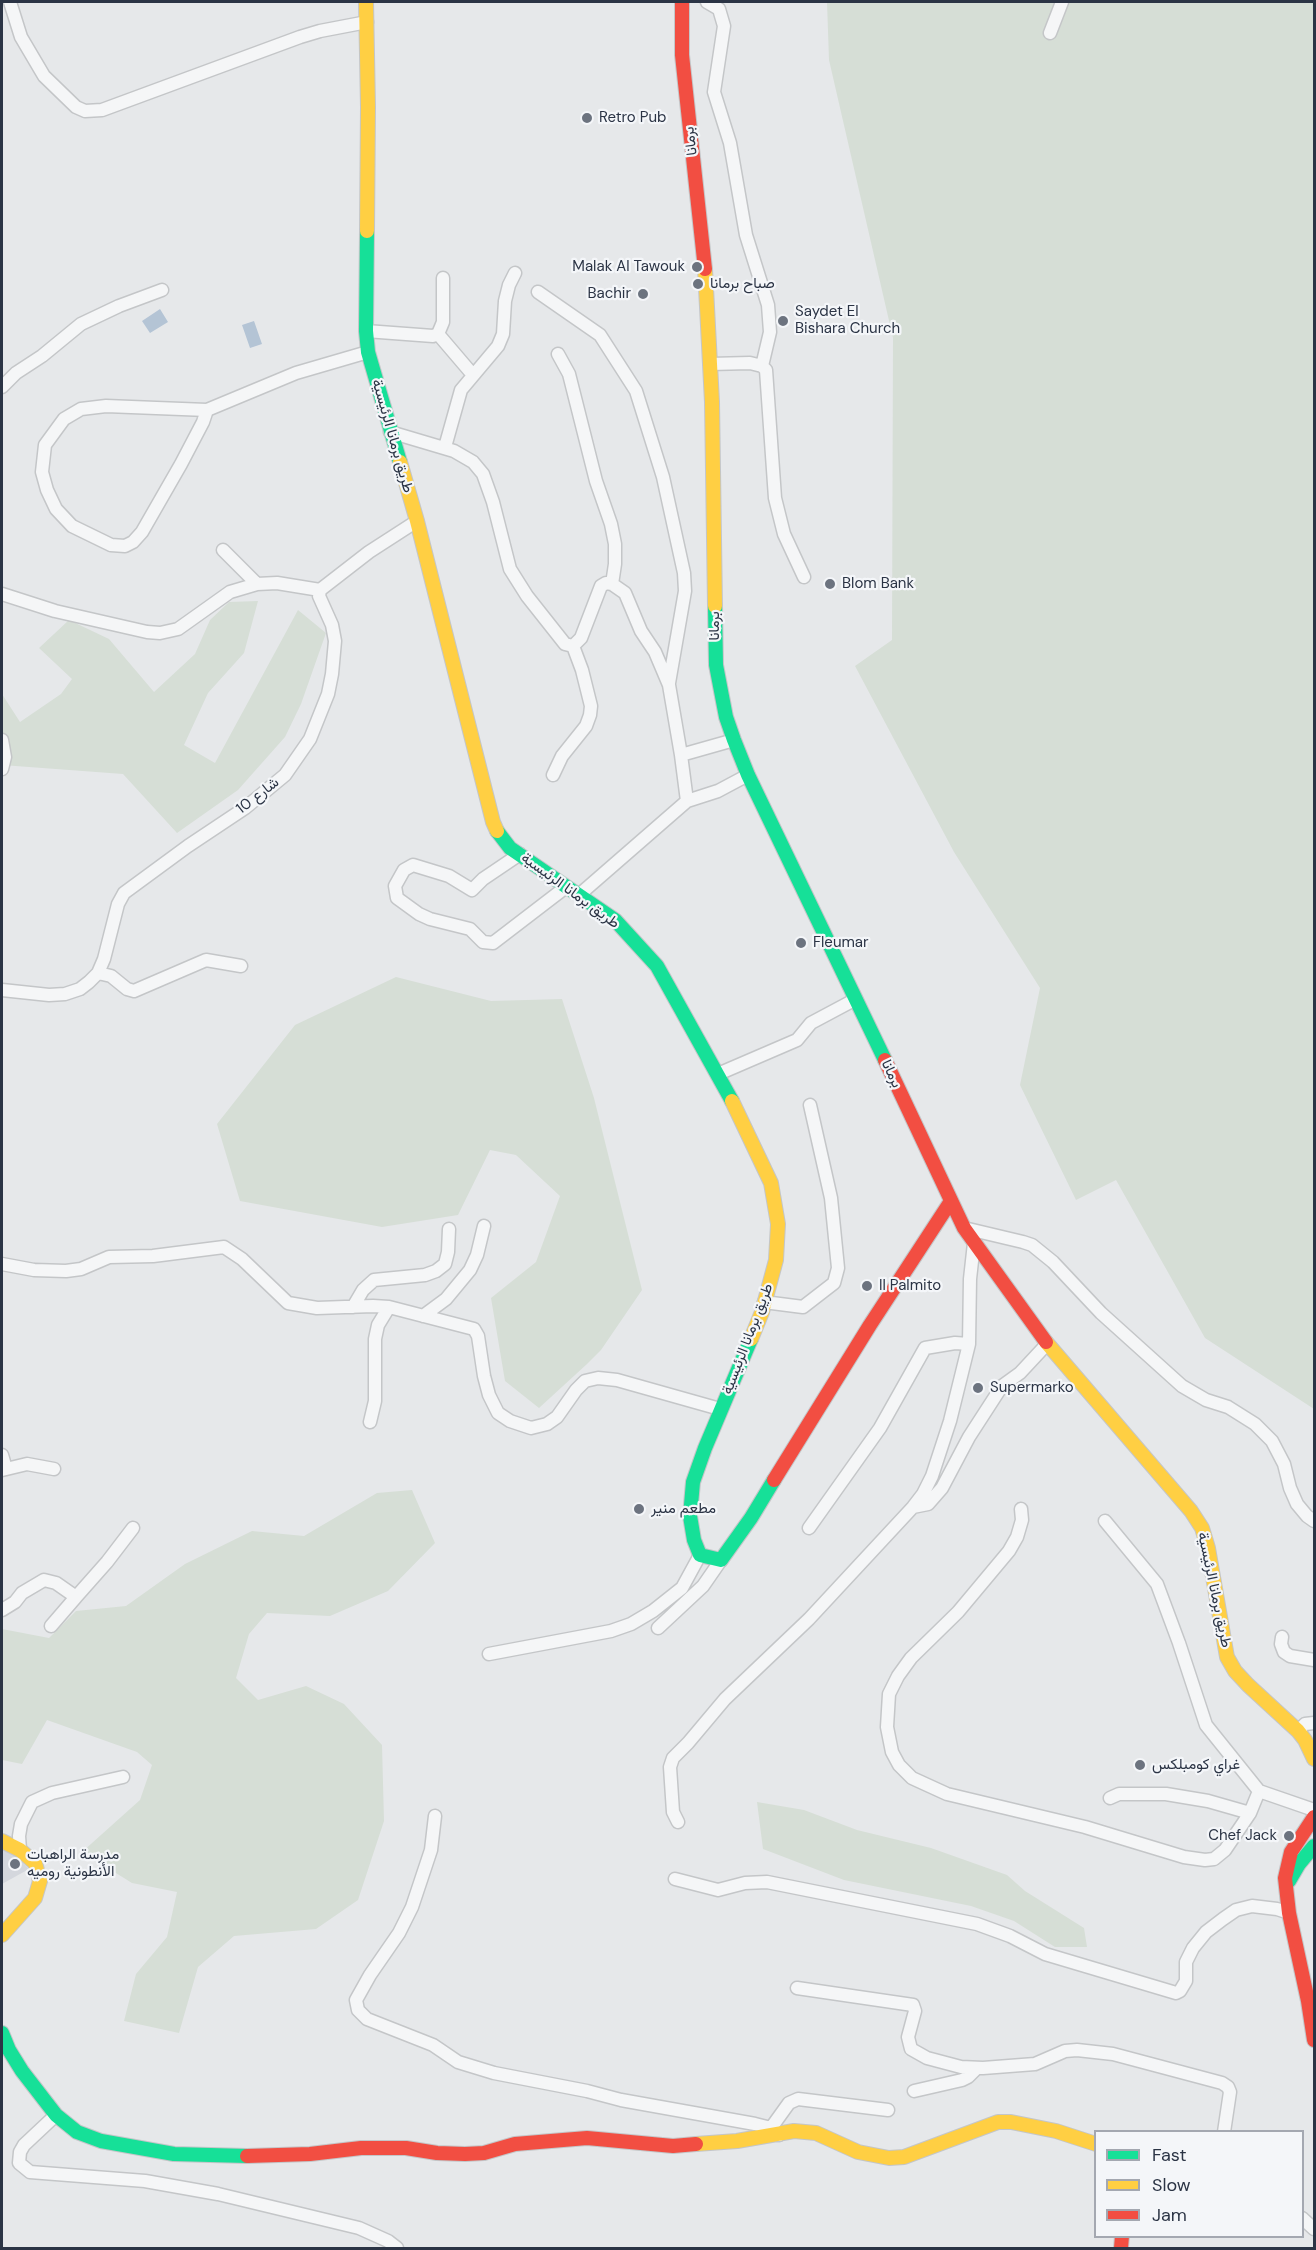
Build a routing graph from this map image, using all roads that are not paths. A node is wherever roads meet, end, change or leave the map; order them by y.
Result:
1 (10, 2) edge
2 (366, 2) edge
3 (682, 2) edge
4 (707, 2) edge
5 (1062, 2) edge
6 (367, 22) junction
7 (1050, 33) dead end
8 (515, 273) dead end
9 (443, 278) dead end
10 (162, 290) dead end
11 (538, 292) dead end
12 (366, 331) junction
13 (438, 334) junction
14 (368, 352) junction
15 (558, 354) dead end
16 (710, 364) junction
17 (762, 366) junction
18 (473, 375) junction
19 (2, 387) edge
20 (207, 410) junction
21 (390, 432) junction
22 (445, 447) junction
23 (417, 521) junction
24 (223, 550) dead end
25 (804, 577) dead end
26 (257, 584) junction
27 (612, 584) junction
28 (320, 590) junction
29 (2, 594) edge
30 (573, 646) junction
31 (669, 685) junction
32 (2, 740) edge
33 (734, 740) junction
34 (681, 755) junction
35 (2, 769) edge
36 (553, 775) dead end
37 (748, 775) junction
38 (687, 801) junction
39 (520, 854) junction
40 (566, 887) junction
41 (579, 895) junction
42 (241, 966) dead end
43 (98, 973) junction
44 (2, 990) edge
45 (856, 999) junction
46 (717, 1074) junction
47 (810, 1105) dead end
48 (951, 1201) junction
49 (484, 1226) dead end
50 (963, 1228) junction
51 (449, 1229) dead end
52 (974, 1243) junction
53 (2, 1264) edge
54 (764, 1302) junction
55 (353, 1307) junction
56 (389, 1307) junction
57 (423, 1316) junction
58 (969, 1344) junction
59 (1047, 1344) junction
60 (720, 1409) junction
61 (370, 1422) dead end
62 (2, 1455) edge
63 (54, 1469) dead end
64 (4, 1470) edge
65 (913, 1508) junction
66 (1021, 1509) dead end
67 (1105, 1521) dead end
68 (1314, 1521) edge
69 (133, 1528) dead end
70 (809, 1528) dead end
71 (700, 1555) junction
72 (721, 1560) junction
73 (76, 1597) junction
74 (2, 1610) edge
75 (51, 1626) dead end
76 (658, 1628) dead end
77 (1282, 1637) dead end
78 (489, 1654) dead end
79 (1314, 1660) edge
80 (1314, 1723) edge
81 (1298, 1731) junction
82 (1314, 1759) edge
83 (123, 1777) dead end
84 (1259, 1791) junction
85 (1110, 1798) dead end
86 (1314, 1810) edge
87 (1250, 1813) junction
88 (435, 1816) dead end
89 (1314, 1817) edge
90 (678, 1822) dead end
91 (2, 1841) edge
92 (1314, 1846) edge
93 (20, 1850) junction
94 (675, 1879) dead end
95 (1286, 1887) junction
96 (1289, 1913) junction
97 (2, 1935) edge
98 (797, 1988) dead end
99 (2, 2032) edge
100 (1314, 2040) edge
101 (5, 2051) edge
102 (977, 2068) junction
103 (914, 2091) dead end
104 (888, 2110) dead end
105 (56, 2115) junction
106 (1224, 2130) edge
107 (775, 2132) junction
108 (1094, 2144) edge
109 (398, 2248) edge

1 - 6 street
2 - 6 street, طريق برمانا الرئيسية
3 - 16 street, برمانا
4 - 17 street
5 - 7 street
6 - 12 street, طريق برمانا الرئيسية
8 - 18 street
9 - 13 street
10 - 19 street
11 - 31 street
12 - 13 street
12 - 14 street, طريق برمانا الرئيسية
13 - 18 street
14 - 20 street
14 - 21 street, طريق برمانا الرئيسية
15 - 27 street
16 - 17 street
16 - 33 street, برمانا
17 - 25 street
18 - 22 street
20 - 20 street
21 - 22 street
21 - 23 street, طريق برمانا الرئيسية
22 - 30 street
23 - 28 street
23 - 39 street, طريق برمانا الرئيسية
24 - 26 street
26 - 28 street
26 - 29 street
27 - 30 street
27 - 31 street
28 - 43 street, شارع 10
30 - 36 street
31 - 34 street
32 - 35 street
33 - 34 street
33 - 37 street, برمانا
34 - 38 street
37 - 38 street
37 - 45 street, برمانا
38 - 41 street
39 - 40 street, طريق برمانا الرئيسية
39 - 40 street
40 - 41 street, طريق برمانا الرئيسية
41 - 46 street, طريق برمانا الرئيسية
42 - 43 street
43 - 44 street
45 - 46 street
45 - 48 street, برمانا
46 - 54 street, طريق برمانا الرئيسية
47 - 54 street
48 - 50 street, طريق برمانا الرئيسية
48 - 72 street
49 - 57 street
50 - 52 street, طريق برمانا الرئيسية
50 - 68 street
51 - 55 street
52 - 58 street
52 - 59 street, طريق برمانا الرئيسية
53 - 55 street
54 - 60 street, طريق برمانا الرئيسية
55 - 56 street
56 - 57 street
56 - 61 street
57 - 60 street
58 - 65 street
58 - 70 street
59 - 65 street
59 - 81 street, طريق برمانا الرئيسية
60 - 71 street, طريق برمانا الرئيسية
62 - 64 street
63 - 64 street
65 - 90 street
66 - 87 street
67 - 84 street
69 - 73 street
71 - 72 street
71 - 78 street
72 - 76 street
73 - 74 street
73 - 75 street
77 - 79 street
80 - 81 street
81 - 82 street, طريق برمانا الرئيسية
83 - 93 street
84 - 86 street
84 - 87 street
85 - 87 street
88 - 107 street
89 - 95 street
91 - 93 street
92 - 95 street
93 - 97 street
94 - 96 street
95 - 96 street
96 - 100 street
98 - 102 street
99 - 101 street
101 - 105 street
102 - 103 street
102 - 106 street
104 - 107 street
105 - 107 street
105 - 109 street
107 - 108 street

